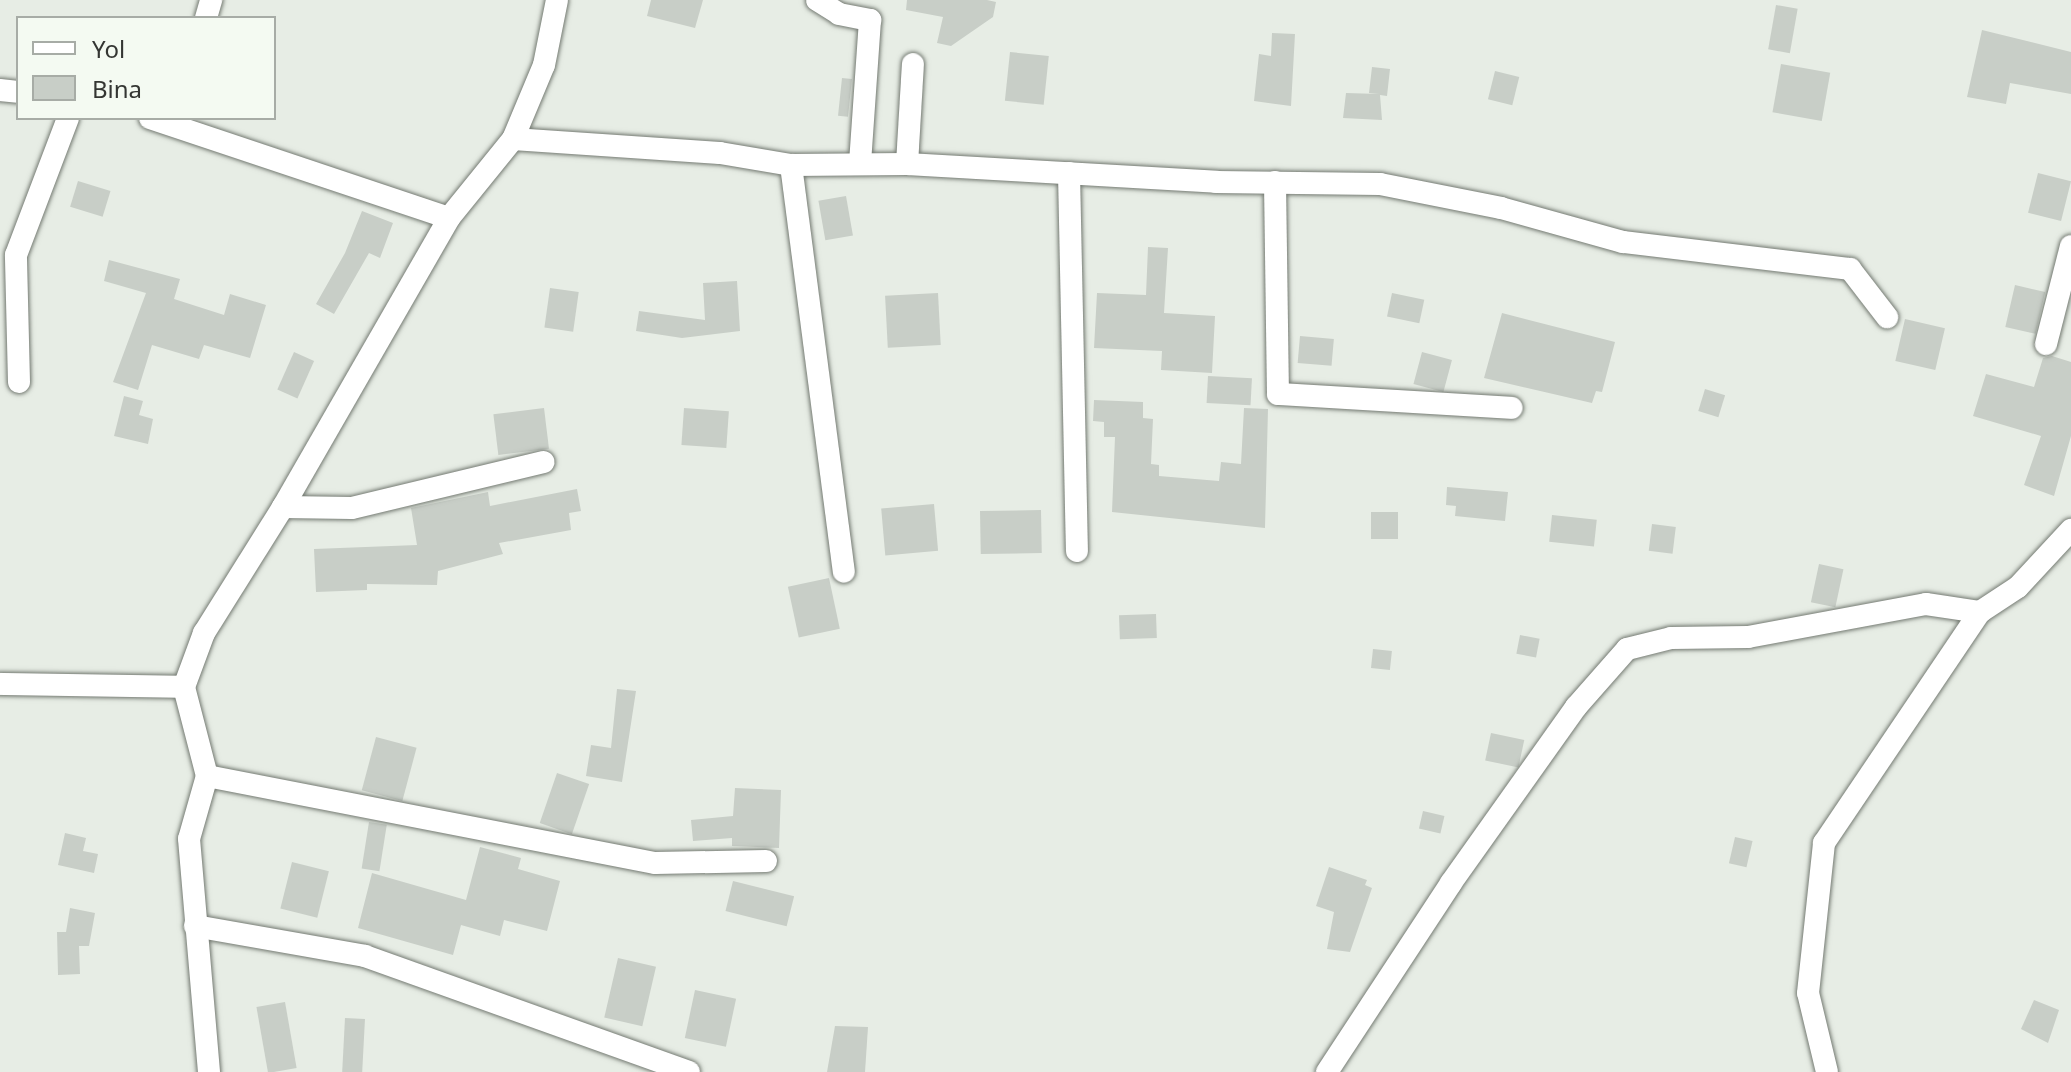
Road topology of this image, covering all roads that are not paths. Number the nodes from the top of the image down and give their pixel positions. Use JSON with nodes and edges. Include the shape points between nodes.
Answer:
{"nodes":[{"id":1,"x":557,"y":0,"type":"edge"},
{"id":2,"x":817,"y":0,"type":"edge"},
{"id":3,"x":913,"y":64,"type":"dead end"},
{"id":4,"x":67,"y":120,"type":"edge"},
{"id":5,"x":178,"y":122,"type":"edge"},
{"id":6,"x":513,"y":139,"type":"junction"},
{"id":7,"x":860,"y":164,"type":"junction"},
{"id":8,"x":907,"y":164,"type":"junction"},
{"id":9,"x":791,"y":165,"type":"junction"},
{"id":10,"x":1069,"y":173,"type":"junction"},
{"id":11,"x":1275,"y":182,"type":"junction"},
{"id":12,"x":449,"y":218,"type":"junction"},
{"id":13,"x":2071,"y":246,"type":"edge"},
{"id":14,"x":1887,"y":317,"type":"dead end"},
{"id":15,"x":2046,"y":344,"type":"dead end"},
{"id":16,"x":19,"y":382,"type":"dead end"},
{"id":17,"x":1512,"y":408,"type":"dead end"},
{"id":18,"x":544,"y":462,"type":"dead end"},
{"id":19,"x":283,"y":507,"type":"junction"},
{"id":20,"x":2071,"y":530,"type":"edge"},
{"id":21,"x":1077,"y":551,"type":"dead end"},
{"id":22,"x":844,"y":572,"type":"dead end"},
{"id":23,"x":1980,"y":612,"type":"junction"},
{"id":24,"x":0,"y":684,"type":"edge"},
{"id":25,"x":184,"y":687,"type":"junction"},
{"id":26,"x":207,"y":776,"type":"junction"},
{"id":27,"x":766,"y":861,"type":"dead end"},
{"id":28,"x":195,"y":926,"type":"junction"},
{"id":29,"x":209,"y":1072,"type":"edge"},
{"id":30,"x":689,"y":1072,"type":"edge"},
{"id":31,"x":1327,"y":1072,"type":"edge"},
{"id":32,"x":1827,"y":1072,"type":"edge"}],
"edges":[{"from":1,"to":6,"type":"street","via":[[544,65]]},
{"from":2,"to":7,"type":"street","via":[[839,14],[870,20]]},
{"from":3,"to":8,"type":"street"},
{"from":4,"to":16,"type":"street","via":[[16,255]]},
{"from":5,"to":12,"type":"street"},
{"from":6,"to":9,"type":"street","via":[[720,153]]},
{"from":6,"to":12,"type":"street"},
{"from":7,"to":8,"type":"street"},
{"from":7,"to":9,"type":"street"},
{"from":8,"to":10,"type":"street"},
{"from":9,"to":22,"type":"street"},
{"from":10,"to":11,"type":"street"},
{"from":10,"to":21,"type":"street"},
{"from":11,"to":14,"type":"street","via":[[1380,184],[1501,208],[1623,242],[1850,269]]},
{"from":11,"to":17,"type":"street","via":[[1278,394]]},
{"from":12,"to":19,"type":"street"},
{"from":13,"to":15,"type":"street"},
{"from":18,"to":19,"type":"street","via":[[352,508]]},
{"from":19,"to":25,"type":"street","via":[[204,633]]},
{"from":20,"to":23,"type":"street","via":[[2018,587]]},
{"from":23,"to":31,"type":"street","via":[[1926,604],[1748,637],[1671,638],[1627,649],[1576,707],[1451,883]]},
{"from":23,"to":32,"type":"street","via":[[1824,843],[1808,993]]},
{"from":24,"to":25,"type":"street"},
{"from":25,"to":26,"type":"street"},
{"from":26,"to":27,"type":"street","via":[[655,863]]},
{"from":26,"to":28,"type":"street","via":[[189,839]]},
{"from":28,"to":29,"type":"street"},
{"from":28,"to":30,"type":"street","via":[[365,956]]}]}
